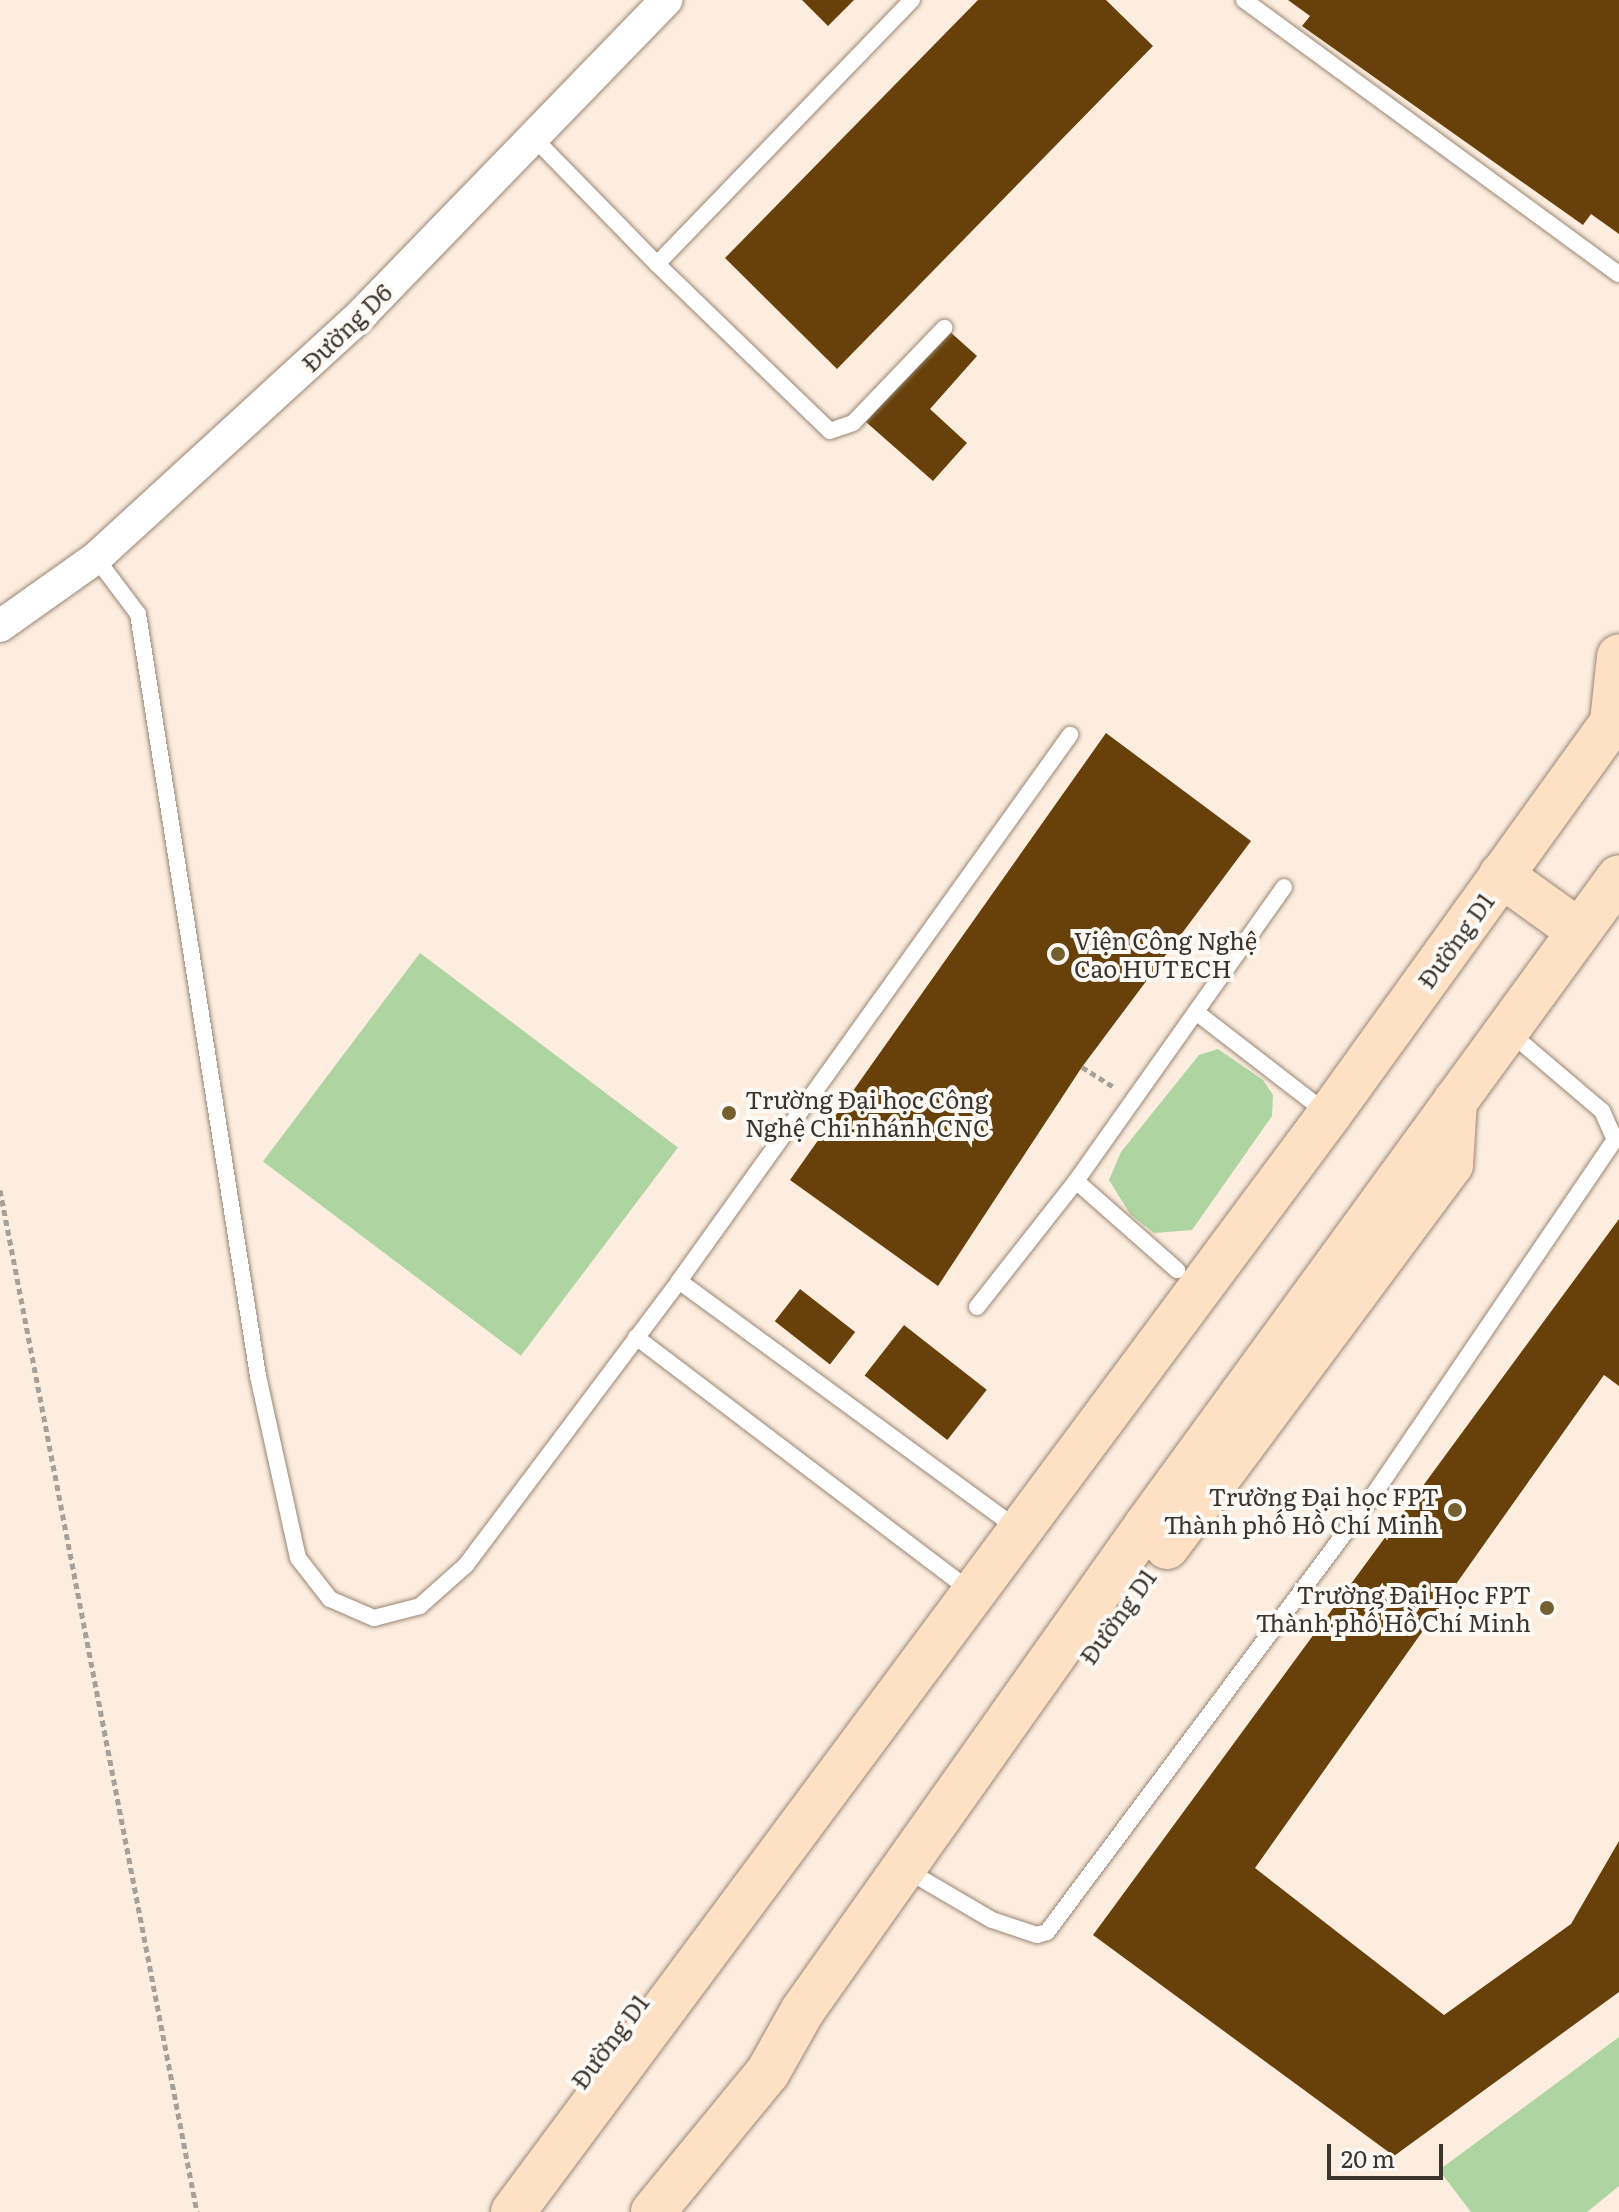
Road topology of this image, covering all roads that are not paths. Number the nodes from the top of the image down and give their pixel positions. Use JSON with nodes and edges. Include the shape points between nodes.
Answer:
{"nodes":[{"id":1,"x":666,"y":0,"type":"edge"},
{"id":2,"x":912,"y":0,"type":"edge"},
{"id":3,"x":1244,"y":0,"type":"edge"},
{"id":4,"x":533,"y":137,"type":"junction"},
{"id":5,"x":657,"y":264,"type":"junction"},
{"id":6,"x":1619,"y":274,"type":"edge"},
{"id":7,"x":944,"y":328,"type":"dead end"},
{"id":8,"x":96,"y":558,"type":"junction"},
{"id":9,"x":0,"y":626,"type":"edge"},
{"id":10,"x":1619,"y":656,"type":"edge"},
{"id":11,"x":1616,"y":718,"type":"edge"},
{"id":12,"x":1070,"y":735,"type":"dead end"},
{"id":13,"x":1501,"y":875,"type":"junction"},
{"id":14,"x":1619,"y":877,"type":"edge"},
{"id":15,"x":1284,"y":887,"type":"dead end"},
{"id":16,"x":1579,"y":931,"type":"junction"},
{"id":17,"x":1196,"y":1012,"type":"junction"},
{"id":18,"x":1507,"y":1030,"type":"junction"},
{"id":19,"x":1455,"y":1101,"type":"junction"},
{"id":20,"x":1329,"y":1115,"type":"junction"},
{"id":21,"x":1296,"y":1155,"type":"junction"},
{"id":22,"x":1076,"y":1181,"type":"junction"},
{"id":23,"x":1177,"y":1270,"type":"junction"},
{"id":24,"x":679,"y":1281,"type":"junction"},
{"id":25,"x":977,"y":1307,"type":"dead end"},
{"id":26,"x":636,"y":1337,"type":"junction"},
{"id":27,"x":1048,"y":1486,"type":"junction"},
{"id":28,"x":1017,"y":1528,"type":"junction"},
{"id":29,"x":971,"y":1591,"type":"junction"},
{"id":30,"x":783,"y":1854,"type":"junction"},
{"id":31,"x":922,"y":1879,"type":"junction"},
{"id":32,"x":768,"y":2072,"type":"junction"},
{"id":33,"x":483,"y":2212,"type":"edge"},
{"id":34,"x":513,"y":2212,"type":"edge"},
{"id":35,"x":653,"y":2212,"type":"edge"}],
"edges":[{"from":1,"to":4,"type":"street","name":"Đường D6"},
{"from":2,"to":5,"type":"lane"},
{"from":3,"to":6,"type":"lane"},
{"from":4,"to":5,"type":"lane"},
{"from":4,"to":8,"type":"street","name":"Đường D6","via":[[363,313]]},
{"from":5,"to":7,"type":"lane","via":[[830,431],[853,423]]},
{"from":8,"to":9,"type":"street","name":"Đường D6"},
{"from":8,"to":26,"type":"lane","via":[[138,614],[258,1376],[298,1558],[311,1580],[330,1599],[374,1618],[399,1615],[444,1591]]},
{"from":10,"to":11,"type":"main road","name":"Đường D1"},
{"from":11,"to":13,"type":"main road","name":"Đường D1"},
{"from":12,"to":24,"type":"lane"},
{"from":13,"to":16,"type":"main road"},
{"from":13,"to":20,"type":"main road","name":"Đường D1"},
{"from":14,"to":16,"type":"main road","name":"Đường D1"},
{"from":15,"to":17,"type":"lane"},
{"from":16,"to":18,"type":"main road","name":"Đường D1"},
{"from":17,"to":20,"type":"lane"},
{"from":17,"to":22,"type":"lane"},
{"from":18,"to":19,"type":"main road","name":"Đường D1"},
{"from":18,"to":31,"type":"lane","via":[[1602,1111],[1615,1140],[1374,1494],[1064,1918],[1047,1932],[1018,1931]]},
{"from":19,"to":31,"type":"main road","name":"Đường D1","via":[[1451,1165]]},
{"from":19,"to":32,"type":"main road","name":"Đường D1","via":[[938,1819],[803,2010]]},
{"from":20,"to":21,"type":"main road","name":"Đường D1"},
{"from":21,"to":23,"type":"main road","name":"Đường D1","via":[[1256,1164]]},
{"from":21,"to":27,"type":"main road","name":"Đường D1"},
{"from":22,"to":23,"type":"lane"},
{"from":22,"to":25,"type":"lane"},
{"from":23,"to":27,"type":"main road","name":"Đường D1","via":[[1057,1433]]},
{"from":24,"to":26,"type":"lane"},
{"from":24,"to":28,"type":"lane"},
{"from":26,"to":29,"type":"lane"},
{"from":27,"to":28,"type":"main road","name":"Đường D1"},
{"from":28,"to":29,"type":"main road","name":"Đường D1"},
{"from":29,"to":30,"type":"main road","name":"Đường D1"},
{"from":30,"to":33,"type":"main road","name":"Đường D1","via":[[728,1881]]},
{"from":30,"to":34,"type":"main road","name":"Đường D1"},
{"from":31,"to":32,"type":"main road","name":"Đường D1","via":[[815,2037]]},
{"from":32,"to":35,"type":"main road","name":"Đường D1"}]}
